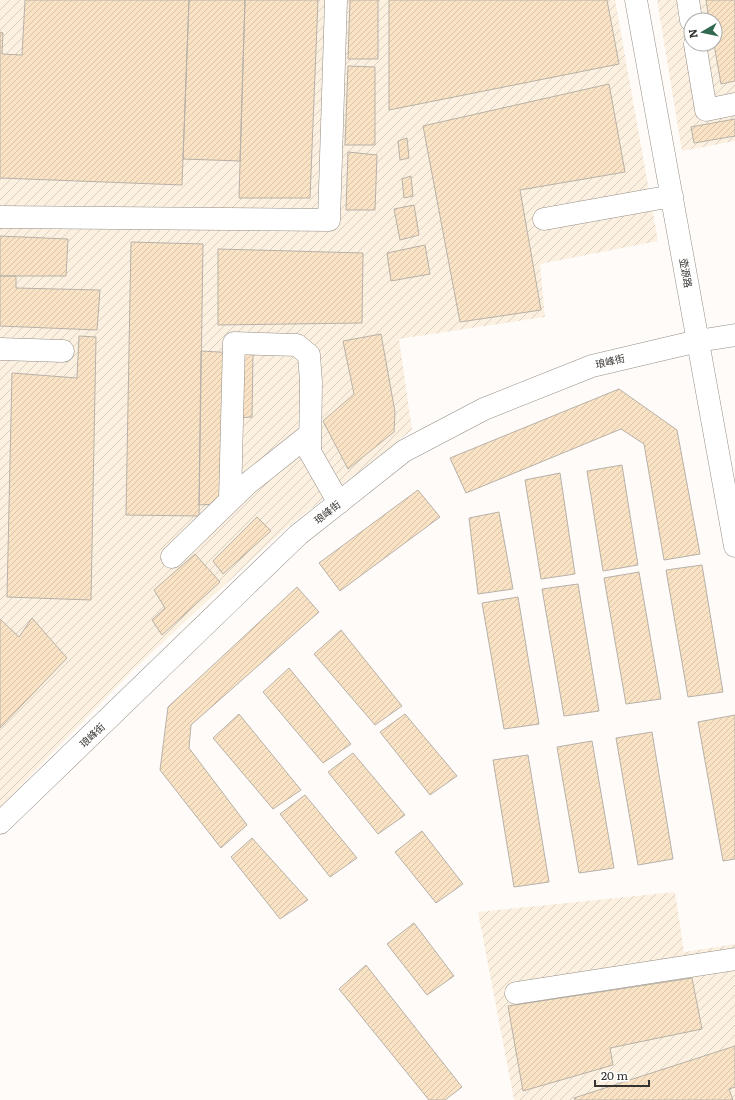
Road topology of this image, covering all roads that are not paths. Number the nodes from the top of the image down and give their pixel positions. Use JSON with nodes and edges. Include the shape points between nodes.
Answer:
{"nodes":[{"id":1,"x":336,"y":0,"type":"edge"},
{"id":2,"x":636,"y":0,"type":"edge"},
{"id":3,"x":688,"y":0,"type":"edge"},
{"id":4,"x":690,"y":12,"type":"edge"},
{"id":5,"x":696,"y":52,"type":"edge"},
{"id":6,"x":735,"y":104,"type":"edge"},
{"id":7,"x":672,"y":196,"type":"junction"},
{"id":8,"x":0,"y":216,"type":"edge"},
{"id":9,"x":544,"y":219,"type":"dead end"},
{"id":10,"x":735,"y":335,"type":"edge"},
{"id":11,"x":698,"y":341,"type":"junction"},
{"id":12,"x":0,"y":349,"type":"edge"},
{"id":13,"x":63,"y":351,"type":"dead end"},
{"id":14,"x":310,"y":434,"type":"junction"},
{"id":15,"x":230,"y":500,"type":"junction"},
{"id":16,"x":339,"y":503,"type":"junction"},
{"id":17,"x":735,"y":546,"type":"edge"},
{"id":18,"x":172,"y":557,"type":"dead end"},
{"id":19,"x":0,"y":823,"type":"edge"},
{"id":20,"x":735,"y":960,"type":"edge"},
{"id":21,"x":516,"y":993,"type":"dead end"}],
"edges":[{"from":1,"to":8,"type":"street","via":[[330,220]]},
{"from":2,"to":7,"type":"street","name":"壶源路"},
{"from":3,"to":4,"type":"street"},
{"from":5,"to":6,"type":"street","via":[[706,110]]},
{"from":7,"to":9,"type":"street"},
{"from":7,"to":11,"type":"street","name":"壶源路"},
{"from":10,"to":11,"type":"street","name":"琅峰街"},
{"from":11,"to":16,"type":"street","name":"琅峰街","via":[[592,366],[484,409],[404,451]]},
{"from":11,"to":17,"type":"street","name":"壶源路"},
{"from":12,"to":13,"type":"street"},
{"from":14,"to":15,"type":"street"},
{"from":14,"to":15,"type":"street","via":[[309,355],[297,345],[234,343]]},
{"from":14,"to":16,"type":"street","via":[[310,452]]},
{"from":15,"to":18,"type":"street"},
{"from":16,"to":19,"type":"street","name":"琅峰街","via":[[298,535]]},
{"from":20,"to":21,"type":"street"}]}
